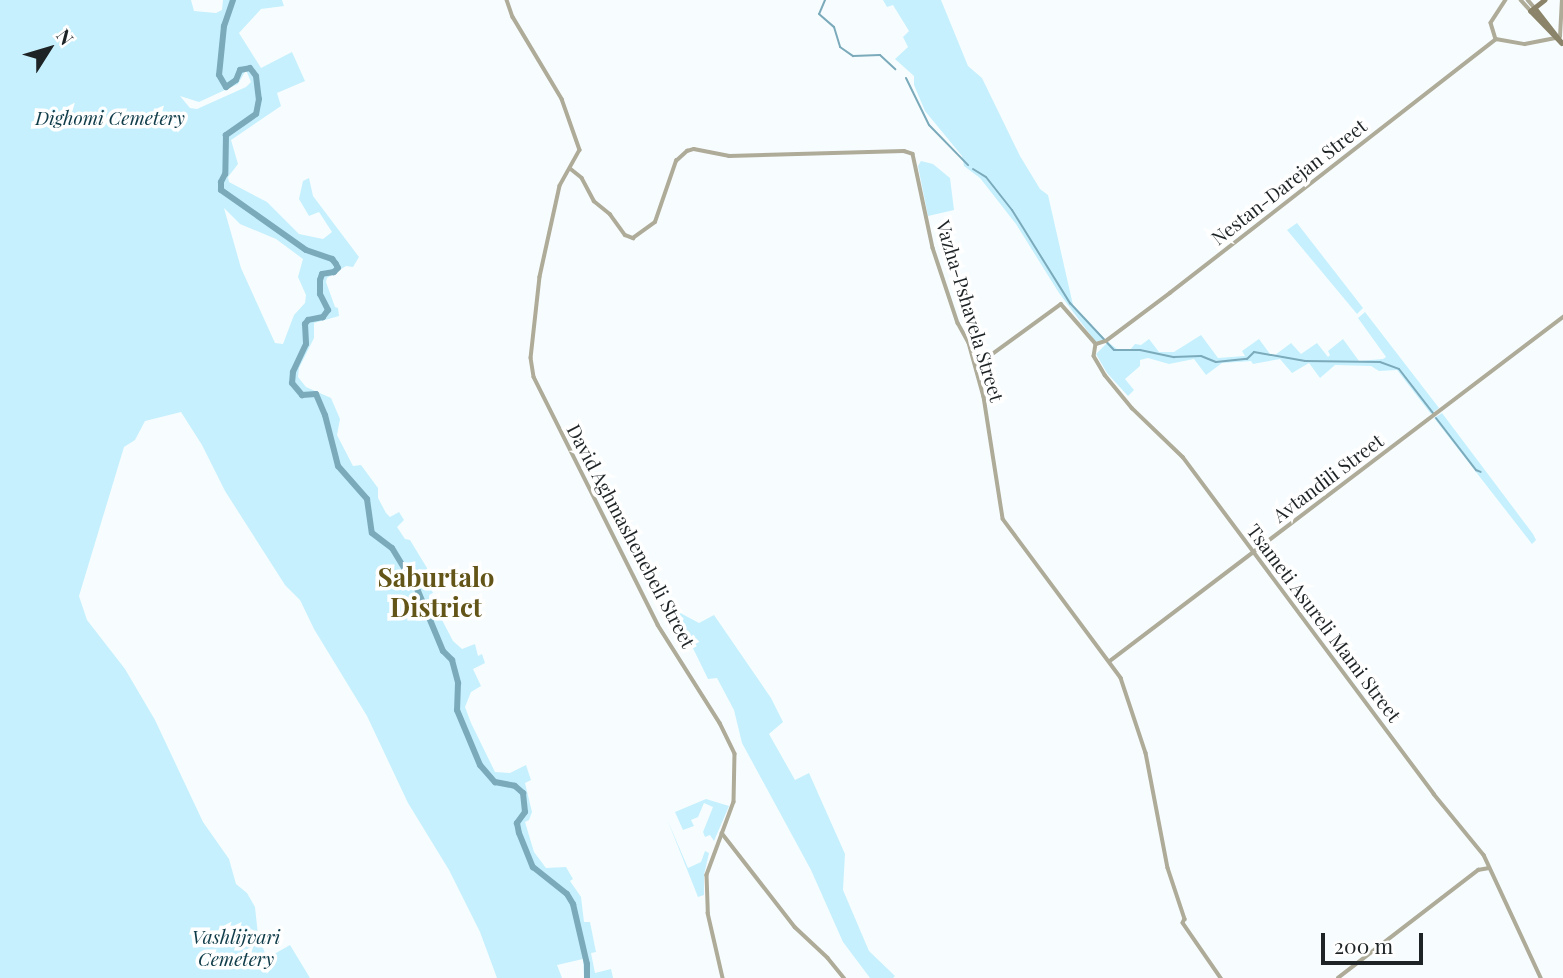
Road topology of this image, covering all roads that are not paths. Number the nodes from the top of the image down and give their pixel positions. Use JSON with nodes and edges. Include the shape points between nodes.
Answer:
{"nodes":[{"id":1,"x":508,"y":0,"type":"edge"},
{"id":2,"x":1506,"y":0,"type":"edge"},
{"id":3,"x":1521,"y":0,"type":"edge"},
{"id":4,"x":1528,"y":0,"type":"edge"},
{"id":5,"x":1545,"y":0,"type":"edge"},
{"id":6,"x":1562,"y":0,"type":"edge"},
{"id":7,"x":1533,"y":9,"type":"junction"},
{"id":8,"x":1496,"y":39,"type":"junction"},
{"id":9,"x":1560,"y":40,"type":"edge"},
{"id":10,"x":571,"y":169,"type":"junction"},
{"id":11,"x":1563,"y":317,"type":"edge"},
{"id":12,"x":1096,"y":344,"type":"junction"},
{"id":13,"x":975,"y":366,"type":"junction"},
{"id":14,"x":1252,"y":552,"type":"junction"},
{"id":15,"x":1110,"y":661,"type":"junction"},
{"id":16,"x":722,"y":833,"type":"junction"},
{"id":17,"x":1489,"y":867,"type":"junction"},
{"id":18,"x":723,"y":978,"type":"edge"},
{"id":19,"x":844,"y":978,"type":"edge"},
{"id":20,"x":1220,"y":978,"type":"edge"},
{"id":21,"x":1338,"y":978,"type":"edge"},
{"id":22,"x":1541,"y":978,"type":"edge"}],
"edges":[{"from":1,"to":10,"type":"street","via":[[513,17],[562,99],[580,150]]},
{"from":2,"to":8,"type":"street","via":[[1491,23]]},
{"from":3,"to":7,"type":"street"},
{"from":4,"to":7,"type":"street"},
{"from":5,"to":7,"type":"main road"},
{"from":6,"to":9,"type":"street"},
{"from":7,"to":9,"type":"main road"},
{"from":8,"to":9,"type":"street","via":[[1525,44]]},
{"from":8,"to":12,"type":"street","name":"Nestan-Darejan Street"},
{"from":10,"to":13,"type":"street","name":"Vazha-Pshavela Street","via":[[582,178],[594,201],[632,238],[655,222],[676,161],[694,149],[729,156],[913,154],[933,248]]},
{"from":10,"to":16,"type":"street","name":"David Aghmashenebeli Street","via":[[563,179],[538,290],[531,358],[534,377],[658,625],[730,740],[736,782]]},
{"from":11,"to":14,"type":"street","name":"Avtandili Street"},
{"from":12,"to":13,"type":"street","name":"Tsameti Asureli Mami Street","via":[[1063,304]]},
{"from":12,"to":14,"type":"street","name":"Tsameti Asureli Mami Street","via":[[1094,356],[1105,375],[1183,457]]},
{"from":13,"to":15,"type":"street","name":"Vazha-Pshavela Street","via":[[1003,519]]},
{"from":14,"to":15,"type":"street","name":"Avtandili Street"},
{"from":14,"to":17,"type":"street","name":"Tsameti Asureli Mami Street"},
{"from":15,"to":20,"type":"street","via":[[1121,678],[1143,742],[1183,923]]},
{"from":16,"to":18,"type":"street","name":"David Aghmashenebeli Street","via":[[707,875],[707,889]]},
{"from":16,"to":19,"type":"street","via":[[795,927]]},
{"from":17,"to":21,"type":"street","via":[[1478,870]]},
{"from":17,"to":22,"type":"street","name":"Tsameti Asureli Mami Street"}]}
